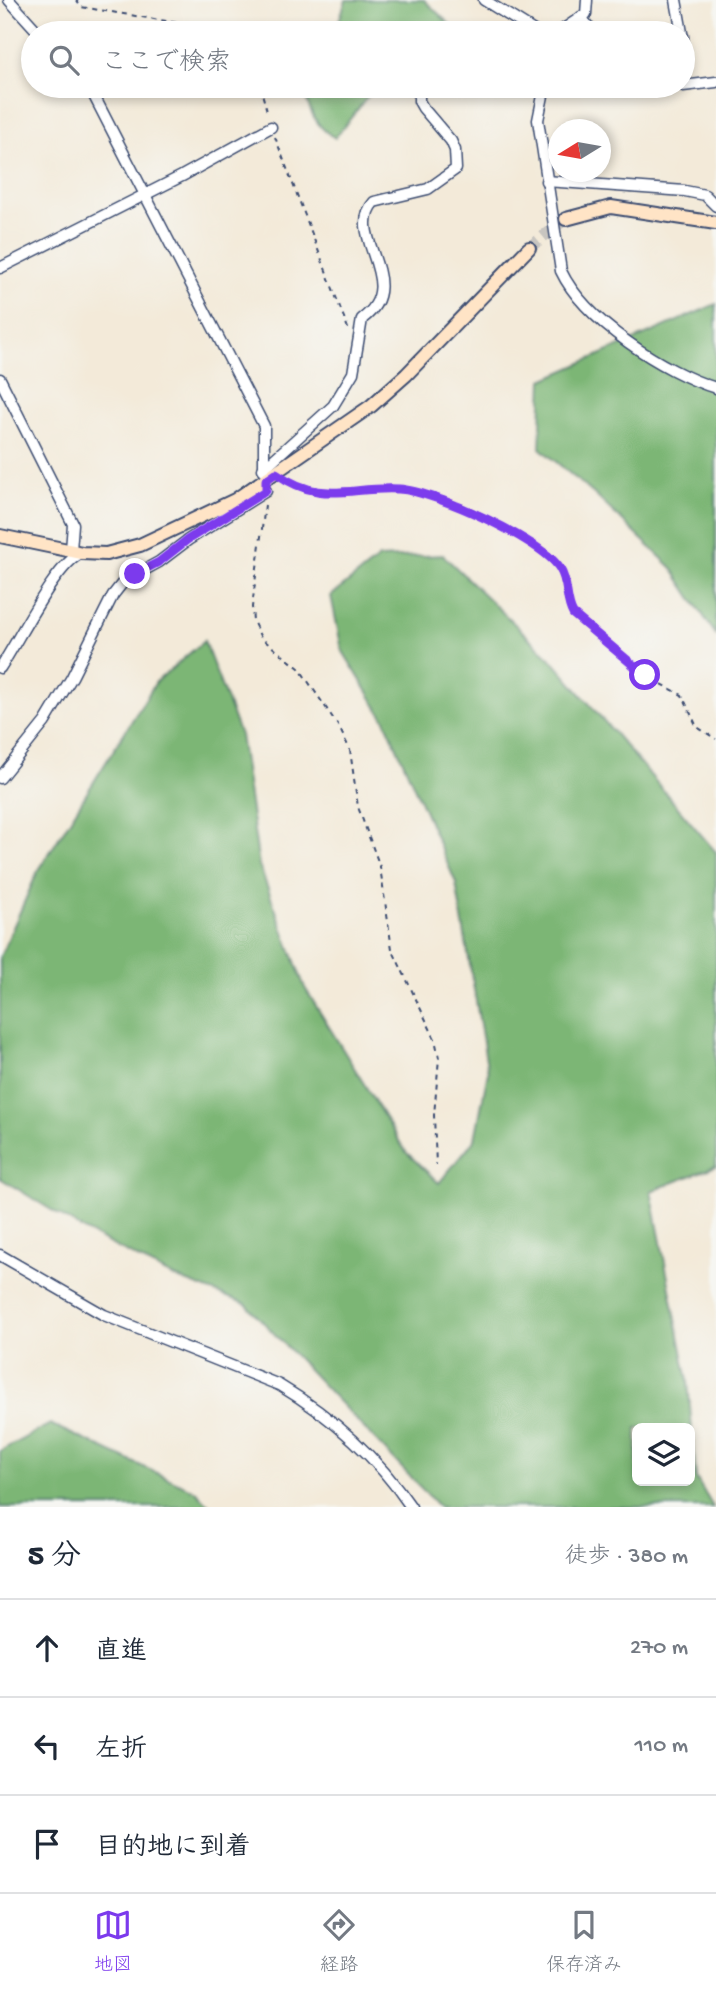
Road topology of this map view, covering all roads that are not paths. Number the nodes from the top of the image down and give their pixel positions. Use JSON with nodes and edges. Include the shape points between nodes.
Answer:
{"nodes":[{"id":1,"x":9,"y":0,"type":"edge"},
{"id":2,"x":484,"y":0,"type":"edge"},
{"id":3,"x":587,"y":0,"type":"edge"},
{"id":4,"x":676,"y":0,"type":"edge"},
{"id":5,"x":581,"y":17,"type":"junction"},
{"id":6,"x":27,"y":21,"type":"edge"},
{"id":7,"x":518,"y":21,"type":"edge"},
{"id":8,"x":575,"y":21,"type":"edge"},
{"id":9,"x":584,"y":21,"type":"edge"},
{"id":10,"x":680,"y":21,"type":"edge"},
{"id":11,"x":716,"y":82,"type":"edge"},
{"id":12,"x":695,"y":85,"type":"edge"},
{"id":13,"x":95,"y":98,"type":"edge"},
{"id":14,"x":419,"y":98,"type":"edge"},
{"id":15,"x":543,"y":98,"type":"edge"},
{"id":16,"x":271,"y":127,"type":"road end"},
{"id":17,"x":546,"y":181,"type":"junction"},
{"id":18,"x":146,"y":194,"type":"junction"},
{"id":19,"x":716,"y":206,"type":"edge"},
{"id":20,"x":566,"y":219,"type":"tunnel mouth"},
{"id":21,"x":716,"y":223,"type":"edge"},
{"id":22,"x":529,"y":248,"type":"tunnel mouth"},
{"id":23,"x":0,"y":268,"type":"edge"},
{"id":24,"x":0,"y":379,"type":"edge"},
{"id":25,"x":716,"y":388,"type":"edge"},
{"id":26,"x":268,"y":478,"type":"junction"},
{"id":27,"x":0,"y":536,"type":"edge"},
{"id":28,"x":76,"y":552,"type":"junction"},
{"id":29,"x":0,"y":668,"type":"edge"},
{"id":30,"x":0,"y":778,"type":"edge"},
{"id":31,"x":0,"y":1255,"type":"edge"},
{"id":32,"x":411,"y":1507,"type":"edge"}],
"edges":[{"from":1,"to":6,"type":"street"},
{"from":2,"to":7,"type":"street"},
{"from":3,"to":5,"type":"street","via":[[586,14]]},
{"from":4,"to":10,"type":"street"},
{"from":5,"to":8,"type":"street"},
{"from":5,"to":9,"type":"street"},
{"from":11,"to":12,"type":"street"},
{"from":13,"to":18,"type":"street"},
{"from":14,"to":26,"type":"street","via":[[456,149],[456,169],[428,189],[374,202],[368,209],[365,222],[380,276],[381,298],[362,319],[353,373],[333,406]]},
{"from":15,"to":17,"type":"street","via":[[538,120]]},
{"from":16,"to":18,"type":"street"},
{"from":17,"to":19,"type":"street","via":[[685,191],[705,195]]},
{"from":17,"to":25,"type":"street","via":[[561,271],[570,290],[618,335],[691,380]]},
{"from":18,"to":23,"type":"street"},
{"from":18,"to":26,"type":"street","via":[[264,426]]},
{"from":20,"to":21,"type":"street","via":[[611,207]]},
{"from":22,"to":26,"type":"street","via":[[398,383],[341,429]]},
{"from":24,"to":28,"type":"street","via":[[74,524]]},
{"from":26,"to":28,"type":"street","via":[[235,500],[140,545],[106,554]]},
{"from":26,"to":30,"type":"street","via":[[159,562],[124,581],[45,722]]},
{"from":27,"to":28,"type":"street"},
{"from":28,"to":29,"type":"street","via":[[58,573]]},
{"from":31,"to":32,"type":"street","via":[[104,1315],[301,1398],[363,1448]]}]}
